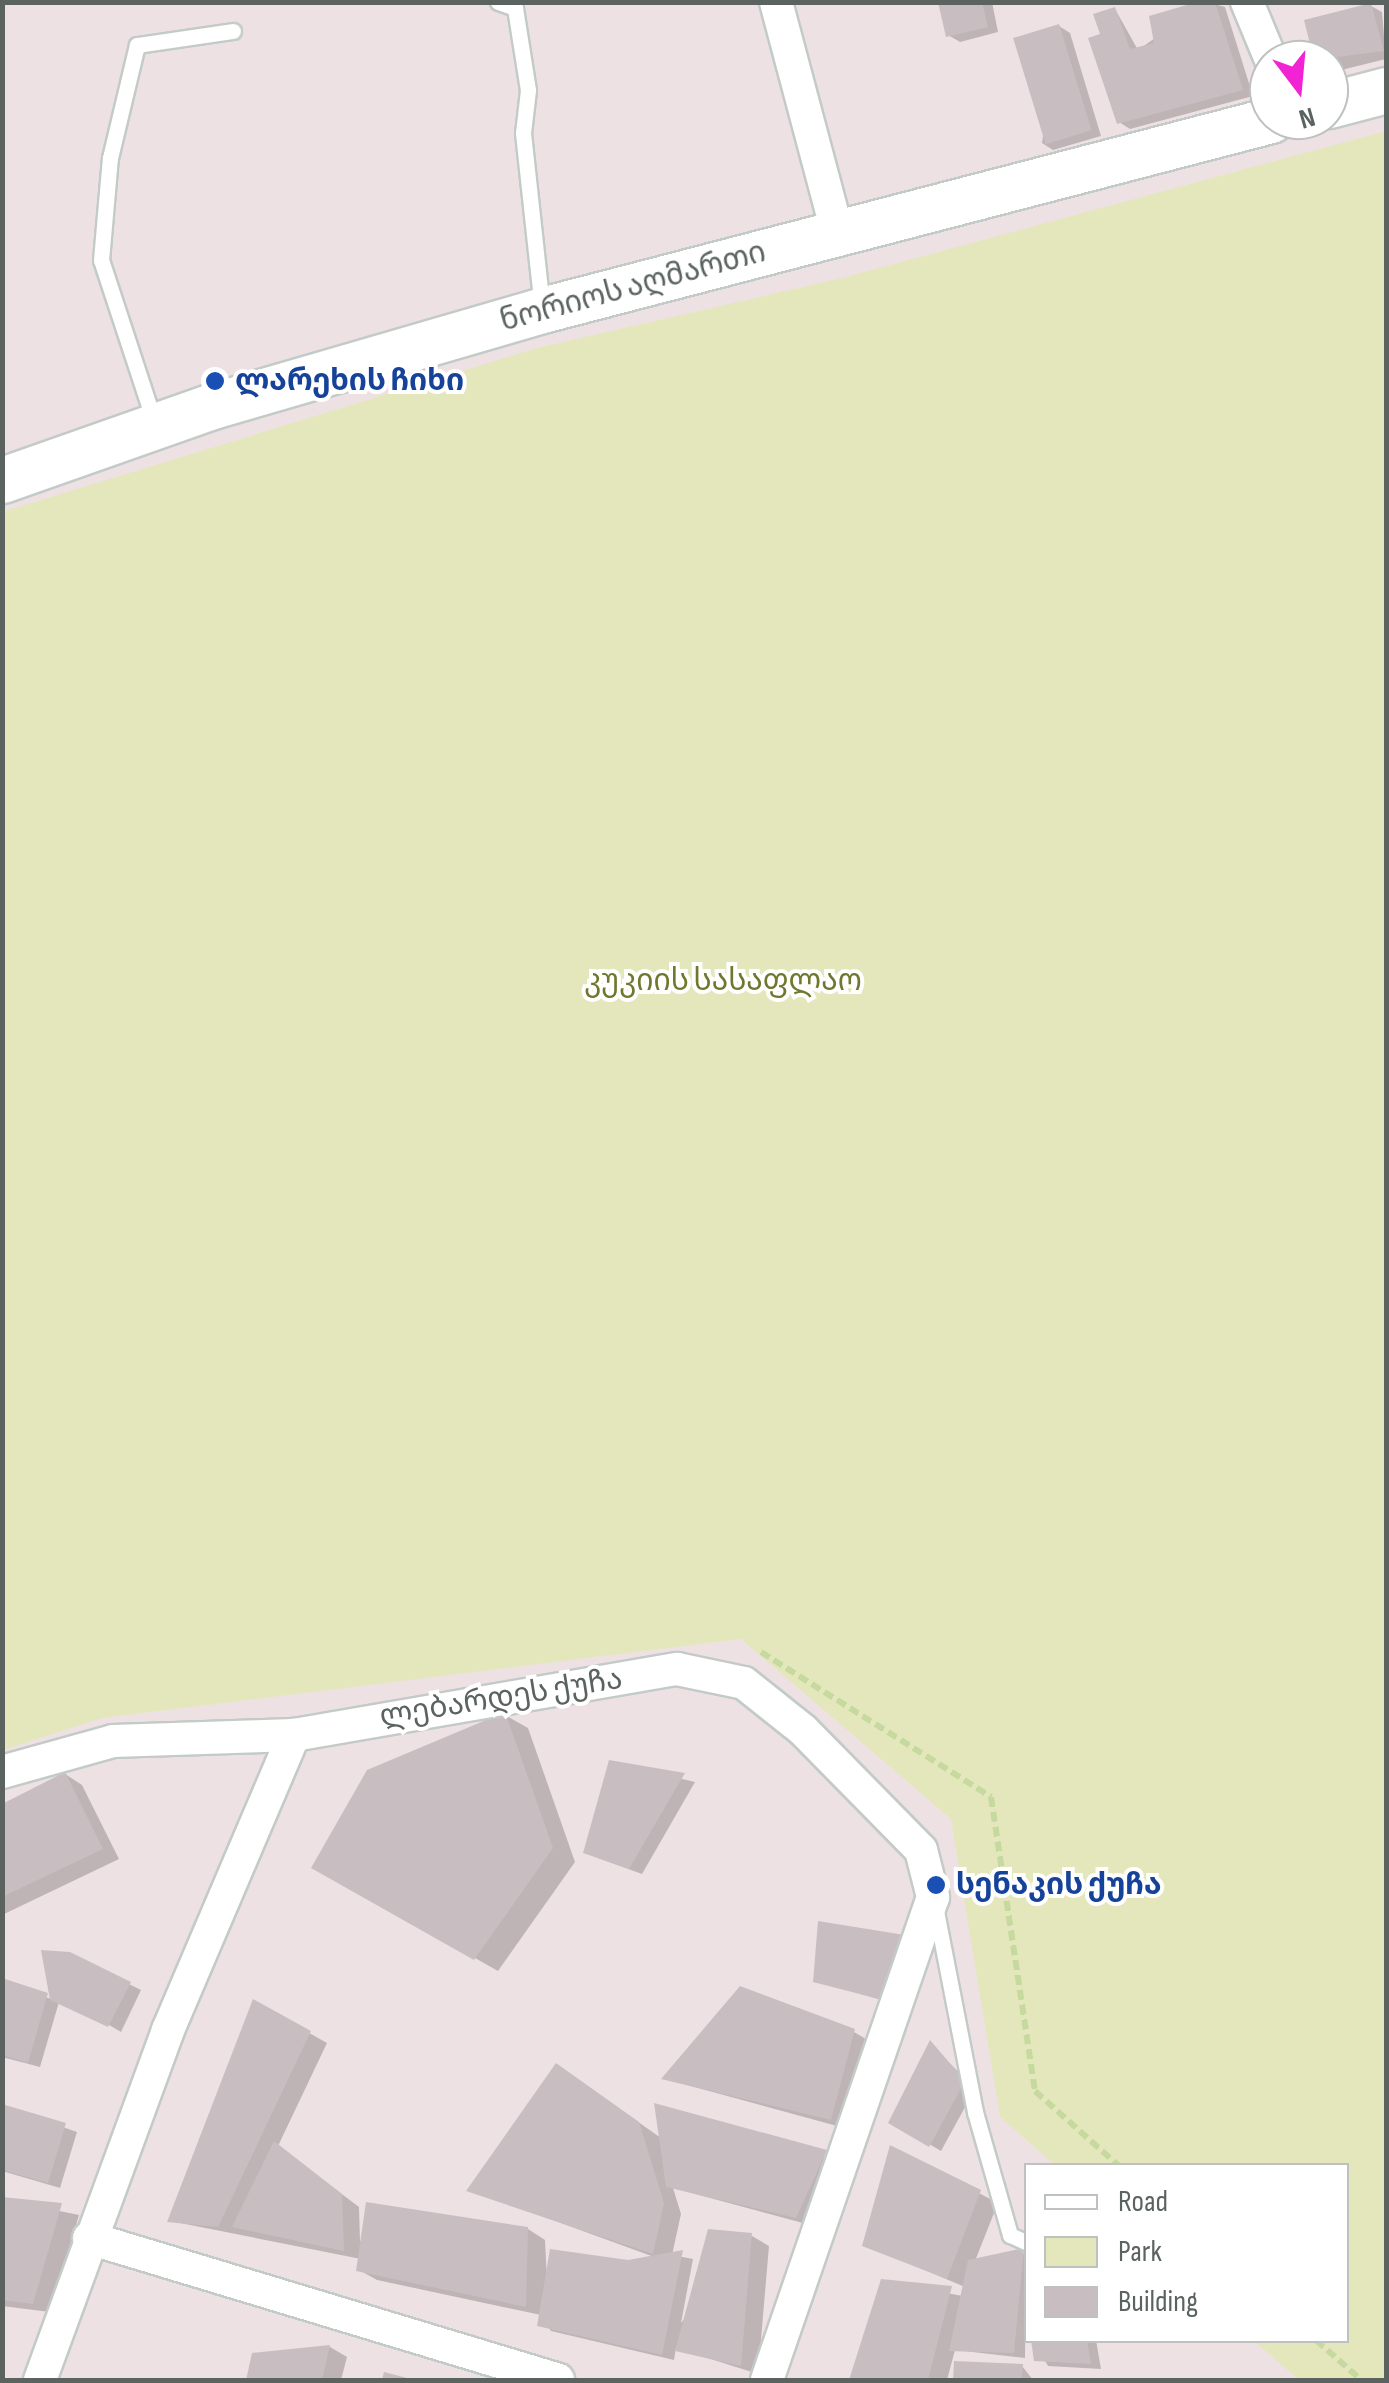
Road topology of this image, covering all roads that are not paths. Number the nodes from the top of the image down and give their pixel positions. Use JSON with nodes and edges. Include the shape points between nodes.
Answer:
{"nodes":[{"id":1,"x":498,"y":2,"type":"edge"},
{"id":2,"x":776,"y":2,"type":"edge"},
{"id":3,"x":1247,"y":2,"type":"edge"},
{"id":4,"x":233,"y":31,"type":"dead end"},
{"id":5,"x":1263,"y":40,"type":"edge"},
{"id":6,"x":1386,"y":90,"type":"edge"},
{"id":7,"x":1349,"y":100,"type":"edge"},
{"id":8,"x":1249,"y":126,"type":"edge"},
{"id":9,"x":838,"y":232,"type":"junction"},
{"id":10,"x":542,"y":310,"type":"junction"},
{"id":11,"x":156,"y":426,"type":"junction"},
{"id":12,"x":2,"y":480,"type":"edge"},
{"id":13,"x":294,"y":1736,"type":"junction"},
{"id":14,"x":2,"y":1772,"type":"edge"},
{"id":15,"x":933,"y":1897,"type":"junction"},
{"id":16,"x":89,"y":2238,"type":"junction"},
{"id":17,"x":1024,"y":2241,"type":"edge"},
{"id":18,"x":40,"y":2380,"type":"edge"},
{"id":19,"x":558,"y":2380,"type":"edge"},
{"id":20,"x":768,"y":2380,"type":"edge"}],
"edges":[{"from":1,"to":10,"type":"lane","via":[[515,8],[528,90],[523,133]]},
{"from":2,"to":9,"type":"street"},
{"from":3,"to":5,"type":"street"},
{"from":4,"to":11,"type":"lane","via":[[137,45],[110,158],[101,260]]},
{"from":6,"to":7,"type":"street"},
{"from":8,"to":9,"type":"street","name":"ნორიოს აღმართი"},
{"from":9,"to":10,"type":"street","name":"ნორიოს აღმართი"},
{"from":10,"to":11,"type":"street","name":"ნორიოს აღმართი"},
{"from":11,"to":12,"type":"street","name":"ნორიოს აღმართი"},
{"from":13,"to":14,"type":"street","name":"ლებარდეს ქუჩა","via":[[113,1741]]},
{"from":13,"to":15,"type":"street","name":"ლებარდეს ქუჩა","via":[[678,1669],[744,1683],[921,1850]]},
{"from":13,"to":16,"type":"street"},
{"from":15,"to":17,"type":"lane","name":"ლებარდეს ქუჩა","via":[[974,2112],[1010,2234]]},
{"from":15,"to":20,"type":"street"},
{"from":16,"to":18,"type":"street"},
{"from":16,"to":19,"type":"street"}]}
